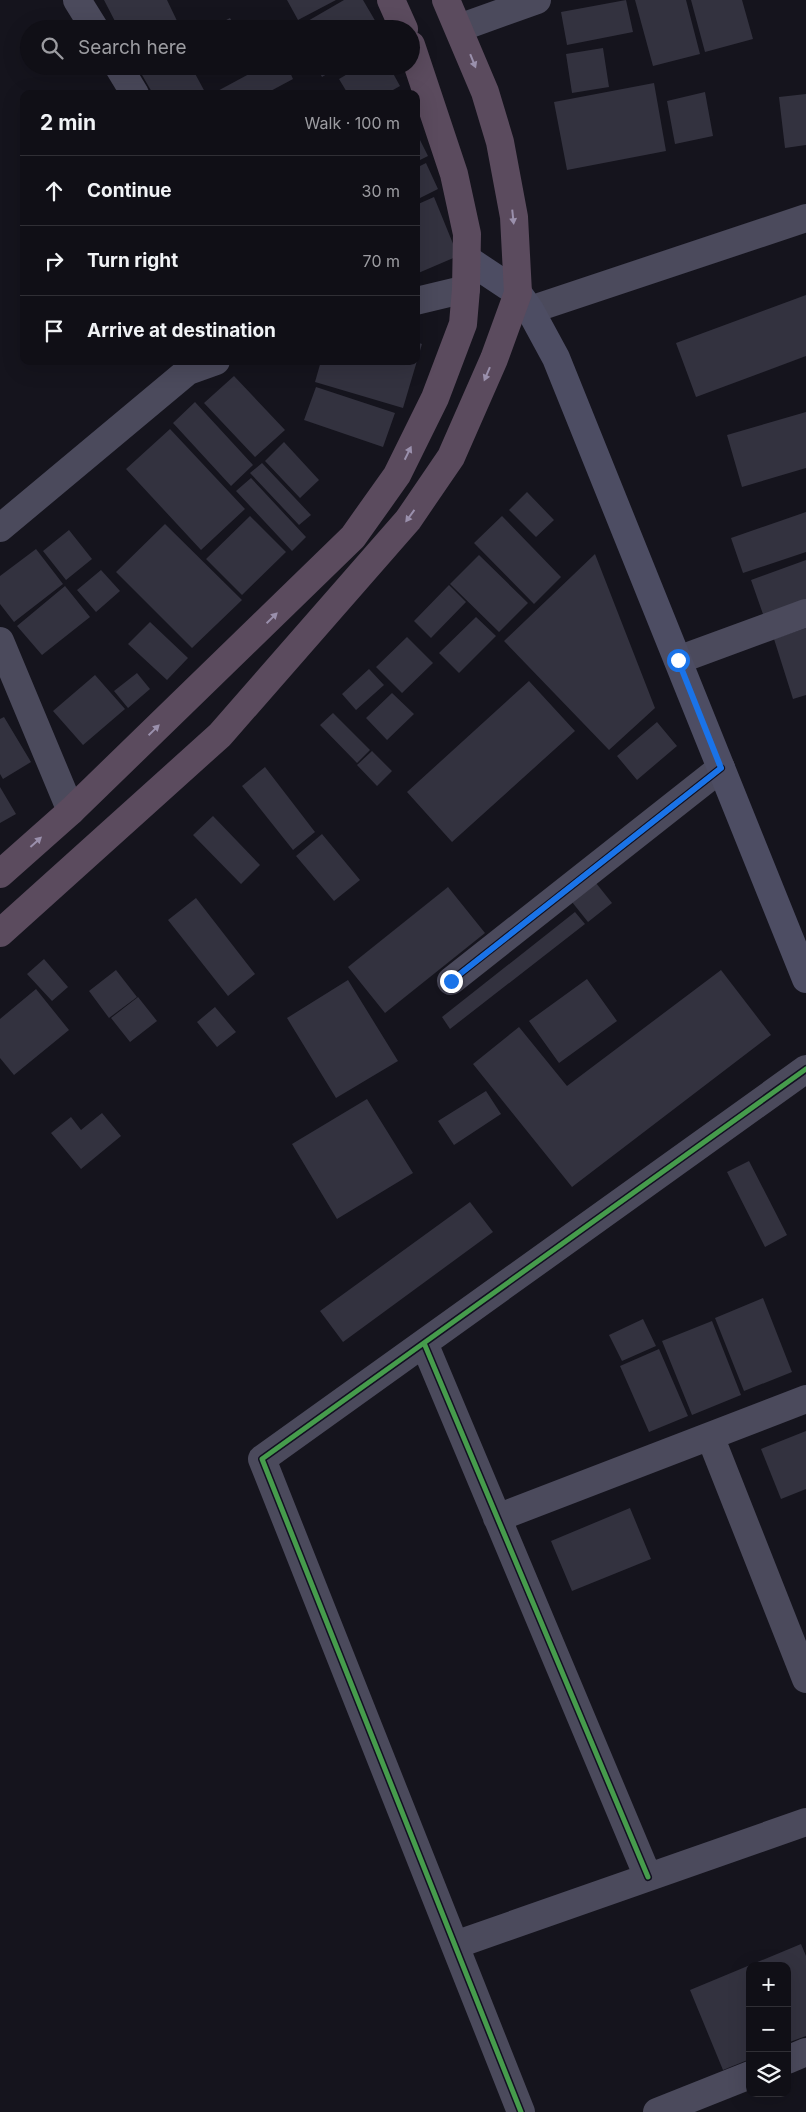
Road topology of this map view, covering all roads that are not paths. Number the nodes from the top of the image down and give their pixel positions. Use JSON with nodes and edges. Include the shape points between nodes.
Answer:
{"nodes":[{"id":1,"x":77,"y":0,"type":"edge"},
{"id":2,"x":391,"y":0,"type":"edge"},
{"id":3,"x":446,"y":0,"type":"edge"},
{"id":4,"x":537,"y":0,"type":"edge"},
{"id":5,"x":89,"y":20,"type":"edge"},
{"id":6,"x":400,"y":20,"type":"edge"},
{"id":7,"x":459,"y":28,"type":"junction"},
{"id":8,"x":420,"y":72,"type":"edge"},
{"id":9,"x":123,"y":75,"type":"edge"},
{"id":10,"x":133,"y":90,"type":"edge"},
{"id":11,"x":806,"y":218,"type":"edge"},
{"id":12,"x":467,"y":259,"type":"junction"},
{"id":13,"x":466,"y":289,"type":"junction"},
{"id":14,"x":420,"y":300,"type":"edge"},
{"id":15,"x":524,"y":302,"type":"junction"},
{"id":16,"x":205,"y":365,"type":"edge"},
{"id":17,"x":0,"y":528,"type":"edge"},
{"id":18,"x":806,"y":613,"type":"edge"},
{"id":19,"x":0,"y":641,"type":"edge"},
{"id":20,"x":678,"y":660,"type":"junction"},
{"id":21,"x":721,"y":768,"type":"junction"},
{"id":22,"x":71,"y":811,"type":"junction"},
{"id":23,"x":0,"y":874,"type":"edge"},
{"id":24,"x":0,"y":933,"type":"edge"},
{"id":25,"x":806,"y":979,"type":"edge"},
{"id":26,"x":451,"y":981,"type":"dead end"},
{"id":27,"x":806,"y":1069,"type":"edge"},
{"id":28,"x":424,"y":1343,"type":"junction"},
{"id":29,"x":806,"y":1399,"type":"edge"},
{"id":30,"x":710,"y":1436,"type":"junction"},
{"id":31,"x":497,"y":1518,"type":"junction"},
{"id":32,"x":806,"y":1679,"type":"edge"},
{"id":33,"x":806,"y":1822,"type":"edge"},
{"id":34,"x":648,"y":1877,"type":"junction"},
{"id":35,"x":454,"y":1945,"type":"junction"},
{"id":36,"x":806,"y":2052,"type":"edge"},
{"id":37,"x":791,"y":2058,"type":"edge"},
{"id":38,"x":746,"y":2077,"type":"edge"},
{"id":39,"x":521,"y":2112,"type":"edge"},
{"id":40,"x":656,"y":2112,"type":"edge"}],
"edges":[{"from":1,"to":5,"type":"street"},
{"from":2,"to":6,"type":"highway"},
{"from":3,"to":7,"type":"highway"},
{"from":4,"to":7,"type":"street"},
{"from":7,"to":15,"type":"highway","one_way":true,"via":[[485,92],[507,171]]},
{"from":8,"to":12,"type":"highway","via":[[454,174],[467,234]]},
{"from":9,"to":10,"type":"street"},
{"from":11,"to":15,"type":"street"},
{"from":12,"to":13,"type":"highway"},
{"from":12,"to":15,"type":"main road"},
{"from":13,"to":14,"type":"street"},
{"from":22,"to":13,"type":"highway","one_way":true,"via":[[353,537],[397,475],[435,398],[463,324]]},
{"from":15,"to":20,"type":"main road","via":[[556,358]]},
{"from":15,"to":24,"type":"highway","one_way":true,"via":[[494,359],[452,457],[408,520],[220,735]]},
{"from":16,"to":17,"type":"street","via":[[188,371]]},
{"from":18,"to":20,"type":"street"},
{"from":19,"to":22,"type":"street"},
{"from":20,"to":21,"type":"main road"},
{"from":21,"to":25,"type":"main road"},
{"from":21,"to":26,"type":"street"},
{"from":23,"to":22,"type":"highway","one_way":true},
{"from":27,"to":28,"type":"street"},
{"from":28,"to":31,"type":"street"},
{"from":28,"to":35,"type":"street","via":[[262,1459]]},
{"from":29,"to":30,"type":"street"},
{"from":30,"to":31,"type":"street"},
{"from":30,"to":32,"type":"street"},
{"from":31,"to":34,"type":"street"},
{"from":33,"to":34,"type":"street"},
{"from":34,"to":35,"type":"street"},
{"from":35,"to":39,"type":"street"},
{"from":36,"to":37,"type":"street"},
{"from":38,"to":40,"type":"street"}]}
